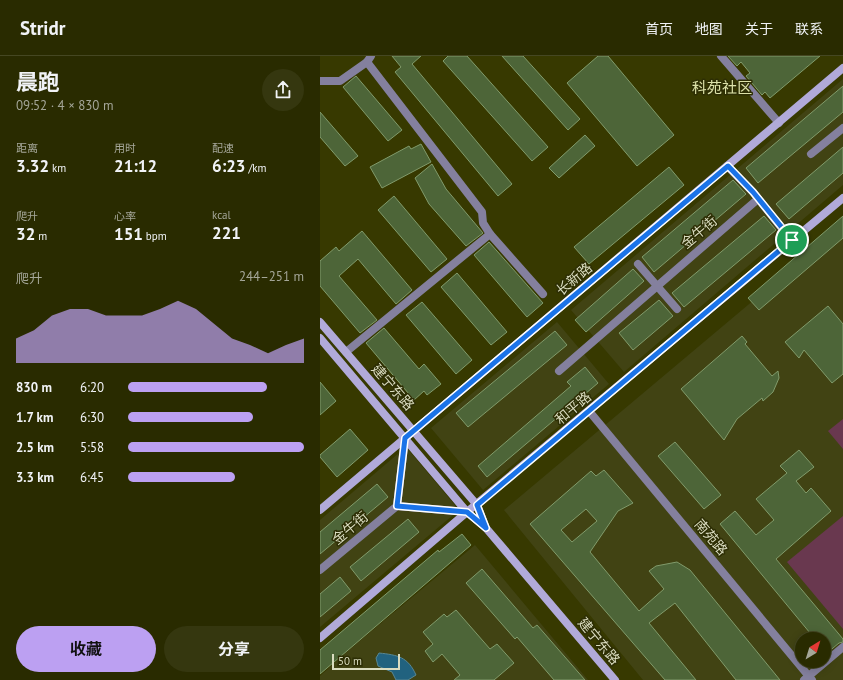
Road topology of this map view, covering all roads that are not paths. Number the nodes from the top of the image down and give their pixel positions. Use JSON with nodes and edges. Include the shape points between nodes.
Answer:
{"nodes":[{"id":1,"x":721,"y":56,"type":"edge"},
{"id":2,"x":369,"y":59,"type":"edge"},
{"id":3,"x":843,"y":68,"type":"edge"},
{"id":4,"x":320,"y":81,"type":"edge"},
{"id":5,"x":779,"y":123,"type":"junction"},
{"id":6,"x":843,"y":128,"type":"edge"},
{"id":7,"x":811,"y":154,"type":"dead end"},
{"id":8,"x":728,"y":166,"type":"junction"},
{"id":9,"x":843,"y":198,"type":"edge"},
{"id":10,"x":758,"y":199,"type":"junction"},
{"id":11,"x":490,"y":234,"type":"junction"},
{"id":12,"x":792,"y":240,"type":"junction"},
{"id":13,"x":638,"y":264,"type":"dead end"},
{"id":14,"x":657,"y":286,"type":"junction"},
{"id":15,"x":543,"y":294,"type":"dead end"},
{"id":16,"x":677,"y":309,"type":"dead end"},
{"id":17,"x":320,"y":322,"type":"edge"},
{"id":18,"x":320,"y":338,"type":"edge"},
{"id":19,"x":346,"y":352,"type":"junction"},
{"id":20,"x":559,"y":371,"type":"dead end"},
{"id":21,"x":589,"y":411,"type":"junction"},
{"id":22,"x":413,"y":431,"type":"junction"},
{"id":23,"x":405,"y":438,"type":"junction"},
{"id":24,"x":477,"y":505,"type":"junction"},
{"id":25,"x":397,"y":506,"type":"junction"},
{"id":26,"x":320,"y":510,"type":"edge"},
{"id":27,"x":467,"y":512,"type":"junction"},
{"id":28,"x":486,"y":528,"type":"junction"},
{"id":29,"x":320,"y":570,"type":"edge"},
{"id":30,"x":320,"y":638,"type":"edge"},
{"id":31,"x":843,"y":647,"type":"edge"},
{"id":32,"x":808,"y":679,"type":"edge"},
{"id":33,"x":615,"y":680,"type":"edge"}],
"edges":[{"from":1,"to":5,"type":"street"},
{"from":2,"to":4,"type":"street","via":[[340,81]]},
{"from":2,"to":11,"type":"street","via":[[482,212],[483,223]]},
{"from":3,"to":5,"type":"street","name":"长新路"},
{"from":5,"to":8,"type":"street","name":"长新路"},
{"from":6,"to":7,"type":"street"},
{"from":8,"to":10,"type":"street"},
{"from":8,"to":22,"type":"street","name":"长新路"},
{"from":9,"to":12,"type":"street","name":"和平路"},
{"from":10,"to":12,"type":"street"},
{"from":10,"to":14,"type":"street","name":"金牛街"},
{"from":11,"to":15,"type":"street"},
{"from":11,"to":19,"type":"street"},
{"from":12,"to":21,"type":"street","name":"和平路"},
{"from":13,"to":14,"type":"street"},
{"from":14,"to":16,"type":"street"},
{"from":14,"to":20,"type":"street","name":"金牛街"},
{"from":17,"to":19,"type":"street","name":"建宁东路"},
{"from":18,"to":23,"type":"street","name":"建宁东路"},
{"from":19,"to":22,"type":"street","name":"建宁东路"},
{"from":21,"to":24,"type":"street","name":"和平路"},
{"from":21,"to":32,"type":"street","name":"南苑路"},
{"from":22,"to":23,"type":"street","name":"长新路"},
{"from":22,"to":24,"type":"street","name":"建宁东路"},
{"from":23,"to":25,"type":"street"},
{"from":23,"to":26,"type":"street","name":"长新路"},
{"from":23,"to":27,"type":"street","name":"建宁东路"},
{"from":24,"to":27,"type":"street","name":"和平路"},
{"from":24,"to":28,"type":"street","name":"建宁东路"},
{"from":25,"to":27,"type":"street"},
{"from":25,"to":29,"type":"street","name":"金牛街"},
{"from":27,"to":28,"type":"street","name":"建宁东路"},
{"from":27,"to":30,"type":"street","name":"和平路"},
{"from":28,"to":33,"type":"street","name":"建宁东路"},
{"from":31,"to":32,"type":"street"}]}
